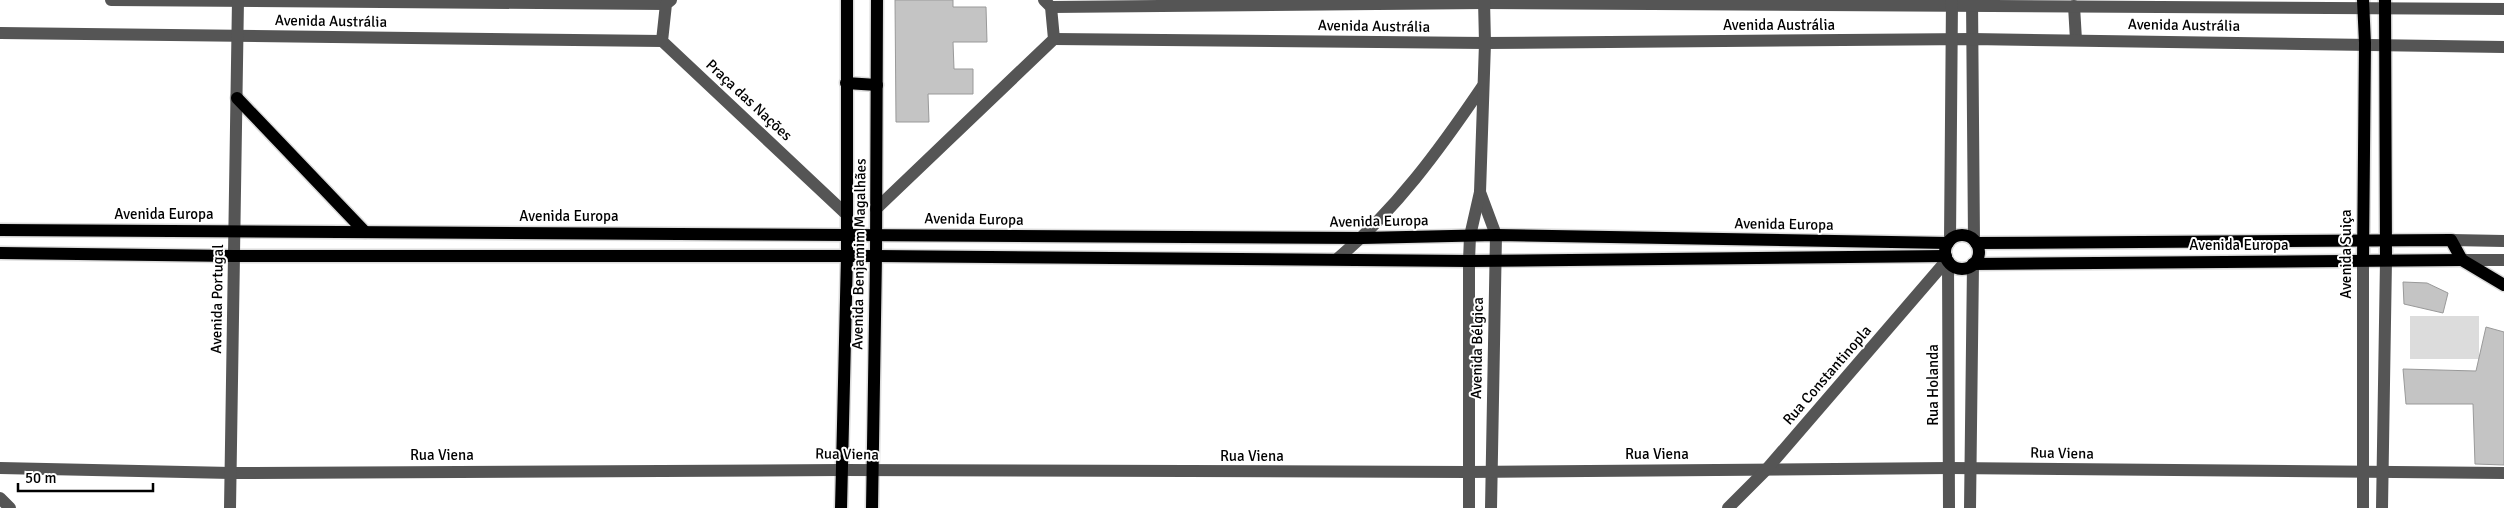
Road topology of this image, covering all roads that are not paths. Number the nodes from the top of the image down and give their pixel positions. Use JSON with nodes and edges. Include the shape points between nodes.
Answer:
{"nodes":[{"id":1,"x":111,"y":0,"type":"edge"},
{"id":2,"x":847,"y":0,"type":"edge"},
{"id":3,"x":877,"y":0,"type":"edge"},
{"id":4,"x":238,"y":1,"type":"edge"},
{"id":5,"x":668,"y":2,"type":"edge"},
{"id":6,"x":1484,"y":2,"type":"edge"},
{"id":7,"x":1047,"y":3,"type":"edge"},
{"id":8,"x":1952,"y":3,"type":"edge"},
{"id":9,"x":1972,"y":3,"type":"edge"},
{"id":10,"x":2363,"y":4,"type":"edge"},
{"id":11,"x":2385,"y":4,"type":"edge"},
{"id":12,"x":2074,"y":6,"type":"junction"},
{"id":13,"x":2504,"y":9,"type":"edge"},
{"id":14,"x":0,"y":33,"type":"edge"},
{"id":15,"x":237,"y":36,"type":"junction"},
{"id":16,"x":1054,"y":39,"type":"junction"},
{"id":17,"x":1951,"y":39,"type":"junction"},
{"id":18,"x":1972,"y":39,"type":"junction"},
{"id":19,"x":2076,"y":40,"type":"junction"},
{"id":20,"x":662,"y":41,"type":"junction"},
{"id":21,"x":1485,"y":43,"type":"junction"},
{"id":22,"x":2365,"y":43,"type":"junction"},
{"id":23,"x":2384,"y":44,"type":"junction"},
{"id":24,"x":2504,"y":47,"type":"edge"},
{"id":25,"x":846,"y":83,"type":"junction"},
{"id":26,"x":877,"y":85,"type":"junction"},
{"id":27,"x":1482,"y":88,"type":"junction"},
{"id":28,"x":237,"y":98,"type":"junction"},
{"id":29,"x":1480,"y":192,"type":"junction"},
{"id":30,"x":876,"y":209,"type":"junction"},
{"id":31,"x":845,"y":213,"type":"junction"},
{"id":32,"x":0,"y":230,"type":"edge"},
{"id":33,"x":235,"y":230,"type":"junction"},
{"id":34,"x":365,"y":232,"type":"junction"},
{"id":35,"x":846,"y":234,"type":"junction"},
{"id":36,"x":876,"y":234,"type":"junction"},
{"id":37,"x":1496,"y":235,"type":"junction"},
{"id":38,"x":1470,"y":236,"type":"junction"},
{"id":39,"x":1362,"y":238,"type":"junction"},
{"id":40,"x":2362,"y":239,"type":"junction"},
{"id":41,"x":2451,"y":240,"type":"junction"},
{"id":42,"x":1975,"y":241,"type":"junction"},
{"id":43,"x":2386,"y":241,"type":"junction"},
{"id":44,"x":2504,"y":241,"type":"edge"},
{"id":45,"x":1948,"y":252,"type":"junction"},
{"id":46,"x":0,"y":253,"type":"edge"},
{"id":47,"x":233,"y":256,"type":"junction"},
{"id":48,"x":847,"y":256,"type":"junction"},
{"id":49,"x":876,"y":256,"type":"junction"},
{"id":50,"x":1337,"y":259,"type":"junction"},
{"id":51,"x":2363,"y":260,"type":"junction"},
{"id":52,"x":2386,"y":260,"type":"junction"},
{"id":53,"x":2462,"y":260,"type":"junction"},
{"id":54,"x":2504,"y":260,"type":"edge"},
{"id":55,"x":1469,"y":261,"type":"junction"},
{"id":56,"x":1496,"y":261,"type":"junction"},
{"id":57,"x":1973,"y":264,"type":"junction"},
{"id":58,"x":2504,"y":285,"type":"edge"},
{"id":59,"x":0,"y":468,"type":"edge"},
{"id":60,"x":1950,"y":468,"type":"junction"},
{"id":61,"x":1971,"y":468,"type":"junction"},
{"id":62,"x":841,"y":470,"type":"junction"},
{"id":63,"x":1766,"y":470,"type":"junction"},
{"id":64,"x":872,"y":471,"type":"junction"},
{"id":65,"x":1491,"y":471,"type":"junction"},
{"id":66,"x":1468,"y":472,"type":"junction"},
{"id":67,"x":2362,"y":472,"type":"junction"},
{"id":68,"x":231,"y":473,"type":"junction"},
{"id":69,"x":2382,"y":473,"type":"junction"},
{"id":70,"x":2504,"y":473,"type":"edge"},
{"id":71,"x":0,"y":498,"type":"edge"},
{"id":72,"x":10,"y":508,"type":"edge"},
{"id":73,"x":230,"y":508,"type":"edge"},
{"id":74,"x":841,"y":508,"type":"edge"},
{"id":75,"x":872,"y":508,"type":"edge"},
{"id":76,"x":1468,"y":508,"type":"edge"},
{"id":77,"x":1491,"y":508,"type":"edge"},
{"id":78,"x":1728,"y":508,"type":"edge"},
{"id":79,"x":1949,"y":508,"type":"edge"},
{"id":80,"x":1970,"y":508,"type":"edge"},
{"id":81,"x":2362,"y":508,"type":"edge"},
{"id":82,"x":2382,"y":508,"type":"edge"}],
"edges":[{"from":1,"to":4,"type":"street","name":"Avenida Austrália"},
{"from":2,"to":25,"type":"main road","name":"Avenida Benjamim Magalhães"},
{"from":3,"to":26,"type":"main road","name":"Avenida Benjamim Magalhães"},
{"from":4,"to":5,"type":"street","name":"Avenida Austrália"},
{"from":4,"to":15,"type":"street","name":"Avenida Portugal"},
{"from":5,"to":20,"type":"street"},
{"from":6,"to":7,"type":"street","name":"Avenida Austrália"},
{"from":6,"to":8,"type":"street","name":"Avenida Austrália"},
{"from":6,"to":21,"type":"street","name":"Avenida Bélgica"},
{"from":7,"to":16,"type":"street"},
{"from":8,"to":9,"type":"street","name":"Avenida Austrália"},
{"from":8,"to":17,"type":"street","name":"Rua Holanda"},
{"from":9,"to":12,"type":"street","name":"Avenida Austrália"},
{"from":9,"to":18,"type":"street"},
{"from":10,"to":11,"type":"street","name":"Avenida Austrália"},
{"from":10,"to":12,"type":"street","name":"Avenida Austrália"},
{"from":10,"to":22,"type":"main road","name":"Avenida Suiça"},
{"from":11,"to":13,"type":"street","name":"Avenida Austrália"},
{"from":11,"to":23,"type":"main road"},
{"from":12,"to":19,"type":"street"},
{"from":14,"to":15,"type":"street","name":"Avenida Austrália"},
{"from":15,"to":20,"type":"street","name":"Avenida Austrália"},
{"from":15,"to":28,"type":"street","name":"Avenida Portugal"},
{"from":16,"to":21,"type":"street","name":"Avenida Austrália"},
{"from":16,"to":30,"type":"street"},
{"from":17,"to":18,"type":"street","name":"Avenida Austrália"},
{"from":17,"to":21,"type":"street","name":"Avenida Austrália"},
{"from":17,"to":45,"type":"street","name":"Rua Holanda"},
{"from":18,"to":19,"type":"street","name":"Avenida Austrália"},
{"from":18,"to":42,"type":"street"},
{"from":19,"to":22,"type":"street","name":"Avenida Austrália"},
{"from":20,"to":31,"type":"street","name":"Praça das Nações"},
{"from":21,"to":27,"type":"street","name":"Avenida Bélgica"},
{"from":22,"to":23,"type":"street","name":"Avenida Austrália"},
{"from":22,"to":40,"type":"main road","name":"Avenida Suiça"},
{"from":23,"to":24,"type":"street","name":"Avenida Austrália"},
{"from":23,"to":43,"type":"main road"},
{"from":25,"to":26,"type":"main road"},
{"from":25,"to":31,"type":"main road","name":"Avenida Benjamim Magalhães"},
{"from":26,"to":30,"type":"main road","name":"Avenida Benjamim Magalhães"},
{"from":27,"to":29,"type":"street","name":"Avenida Bélgica"},
{"from":27,"to":39,"type":"street","via":[[1443,145]]},
{"from":28,"to":33,"type":"street","name":"Avenida Portugal"},
{"from":28,"to":34,"type":"main road"},
{"from":29,"to":37,"type":"street","name":"Avenida Bélgica"},
{"from":29,"to":38,"type":"street","name":"Avenida Bélgica"},
{"from":30,"to":36,"type":"main road","name":"Avenida Benjamim Magalhães"},
{"from":31,"to":35,"type":"main road","name":"Avenida Benjamim Magalhães"},
{"from":32,"to":33,"type":"main road","name":"Avenida Europa"},
{"from":33,"to":34,"type":"main road","name":"Avenida Europa"},
{"from":33,"to":47,"type":"street","name":"Avenida Portugal"},
{"from":34,"to":35,"type":"main road","name":"Avenida Europa"},
{"from":35,"to":36,"type":"main road","name":"Avenida Europa"},
{"from":35,"to":48,"type":"main road","name":"Avenida Benjamim Magalhães"},
{"from":36,"to":39,"type":"main road","name":"Avenida Europa"},
{"from":36,"to":49,"type":"main road","name":"Avenida Benjamim Magalhães"},
{"from":37,"to":38,"type":"main road","name":"Avenida Europa"},
{"from":37,"to":45,"type":"main road","name":"Avenida Europa"},
{"from":37,"to":56,"type":"street","name":"Avenida Bélgica"},
{"from":38,"to":39,"type":"main road","name":"Avenida Europa"},
{"from":38,"to":55,"type":"street","name":"Avenida Bélgica"},
{"from":39,"to":50,"type":"street"},
{"from":40,"to":42,"type":"main road","name":"Avenida Europa"},
{"from":40,"to":43,"type":"main road","name":"Avenida Europa"},
{"from":40,"to":51,"type":"main road","name":"Avenida Suiça"},
{"from":41,"to":43,"type":"main road","name":"Avenida Europa"},
{"from":41,"to":44,"type":"street","name":"Avenida Europa"},
{"from":41,"to":53,"type":"main road"},
{"from":42,"to":45,"type":"main road","via":[[1959,235]]},
{"from":42,"to":57,"type":"main road","via":[[1979,252]]},
{"from":43,"to":52,"type":"main road"},
{"from":45,"to":56,"type":"main road"},
{"from":45,"to":57,"type":"main road","via":[[1960,268]]},
{"from":45,"to":60,"type":"street","name":"Rua Holanda"},
{"from":45,"to":63,"type":"street","name":"Rua Constantinopla"},
{"from":46,"to":47,"type":"main road"},
{"from":47,"to":48,"type":"main road"},
{"from":47,"to":68,"type":"street","name":"Avenida Portugal"},
{"from":48,"to":49,"type":"main road"},
{"from":48,"to":62,"type":"main road","name":"Avenida Benjamim Magalhães"},
{"from":49,"to":50,"type":"main road"},
{"from":49,"to":64,"type":"main road","name":"Avenida Benjamim Magalhães"},
{"from":50,"to":55,"type":"main road"},
{"from":51,"to":52,"type":"main road","name":"Avenida Europa"},
{"from":51,"to":57,"type":"main road","name":"Avenida Europa"},
{"from":51,"to":67,"type":"street","name":"Avenida Suiça"},
{"from":52,"to":53,"type":"main road","name":"Avenida Europa"},
{"from":52,"to":69,"type":"street"},
{"from":53,"to":54,"type":"street","name":"Avenida Europa"},
{"from":53,"to":58,"type":"main road"},
{"from":55,"to":56,"type":"main road"},
{"from":55,"to":66,"type":"street","name":"Avenida Bélgica"},
{"from":56,"to":65,"type":"street","name":"Avenida Bélgica"},
{"from":57,"to":61,"type":"street"},
{"from":59,"to":68,"type":"street","name":"Rua Viena"},
{"from":60,"to":61,"type":"street","name":"Rua Viena"},
{"from":60,"to":63,"type":"street","name":"Rua Viena"},
{"from":60,"to":79,"type":"street","name":"Rua Holanda"},
{"from":61,"to":67,"type":"street","name":"Rua Viena"},
{"from":61,"to":80,"type":"street"},
{"from":62,"to":64,"type":"street","name":"Rua Viena"},
{"from":62,"to":68,"type":"street","name":"Rua Viena"},
{"from":62,"to":74,"type":"main road","name":"Avenida Benjamim Magalhães"},
{"from":63,"to":65,"type":"street","name":"Rua Viena"},
{"from":63,"to":78,"type":"street","name":"Rua Constantinopla"},
{"from":64,"to":66,"type":"street","name":"Rua Viena"},
{"from":64,"to":75,"type":"main road","name":"Avenida Benjamim Magalhães"},
{"from":65,"to":66,"type":"street","name":"Rua Viena"},
{"from":65,"to":77,"type":"street","name":"Avenida Bélgica"},
{"from":66,"to":76,"type":"street","name":"Avenida Bélgica"},
{"from":67,"to":69,"type":"street","name":"Rua Viena"},
{"from":67,"to":81,"type":"street","name":"Avenida Suiça"},
{"from":68,"to":73,"type":"street","name":"Avenida Portugal"},
{"from":69,"to":70,"type":"street","name":"Rua Viena"},
{"from":69,"to":82,"type":"street"},
{"from":71,"to":72,"type":"street"}]}
